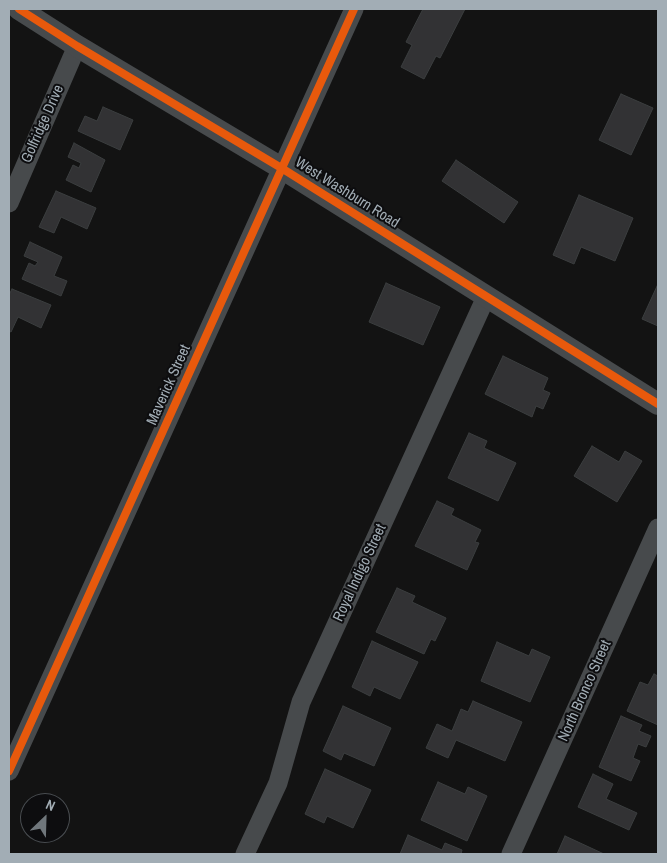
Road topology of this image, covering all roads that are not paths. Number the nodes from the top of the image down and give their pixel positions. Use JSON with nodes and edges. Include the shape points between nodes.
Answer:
{"nodes":[{"id":1,"x":18,"y":9,"type":"edge"},
{"id":2,"x":354,"y":9,"type":"edge"},
{"id":3,"x":77,"y":46,"type":"junction"},
{"id":4,"x":283,"y":169,"type":"junction"},
{"id":5,"x":9,"y":203,"type":"edge"},
{"id":6,"x":486,"y":296,"type":"junction"},
{"id":7,"x":658,"y":404,"type":"edge"},
{"id":8,"x":658,"y":528,"type":"edge"},
{"id":9,"x":9,"y":771,"type":"edge"},
{"id":10,"x":245,"y":854,"type":"edge"},
{"id":11,"x":511,"y":854,"type":"edge"}],
"edges":[{"from":1,"to":3,"type":"street","name":"West Washburn Road"},
{"from":2,"to":4,"type":"street","name":"Maverick Street"},
{"from":3,"to":4,"type":"street","name":"West Washburn Road"},
{"from":3,"to":5,"type":"street","name":"Golfridge Drive"},
{"from":4,"to":6,"type":"street","name":"West Washburn Road"},
{"from":4,"to":9,"type":"street","name":"Maverick Street"},
{"from":6,"to":7,"type":"street","name":"West Washburn Road"},
{"from":6,"to":10,"type":"street","name":"Royal Indigo Street","via":[[301,702],[278,783]]},
{"from":8,"to":11,"type":"street","name":"North Bronco Street"}]}
